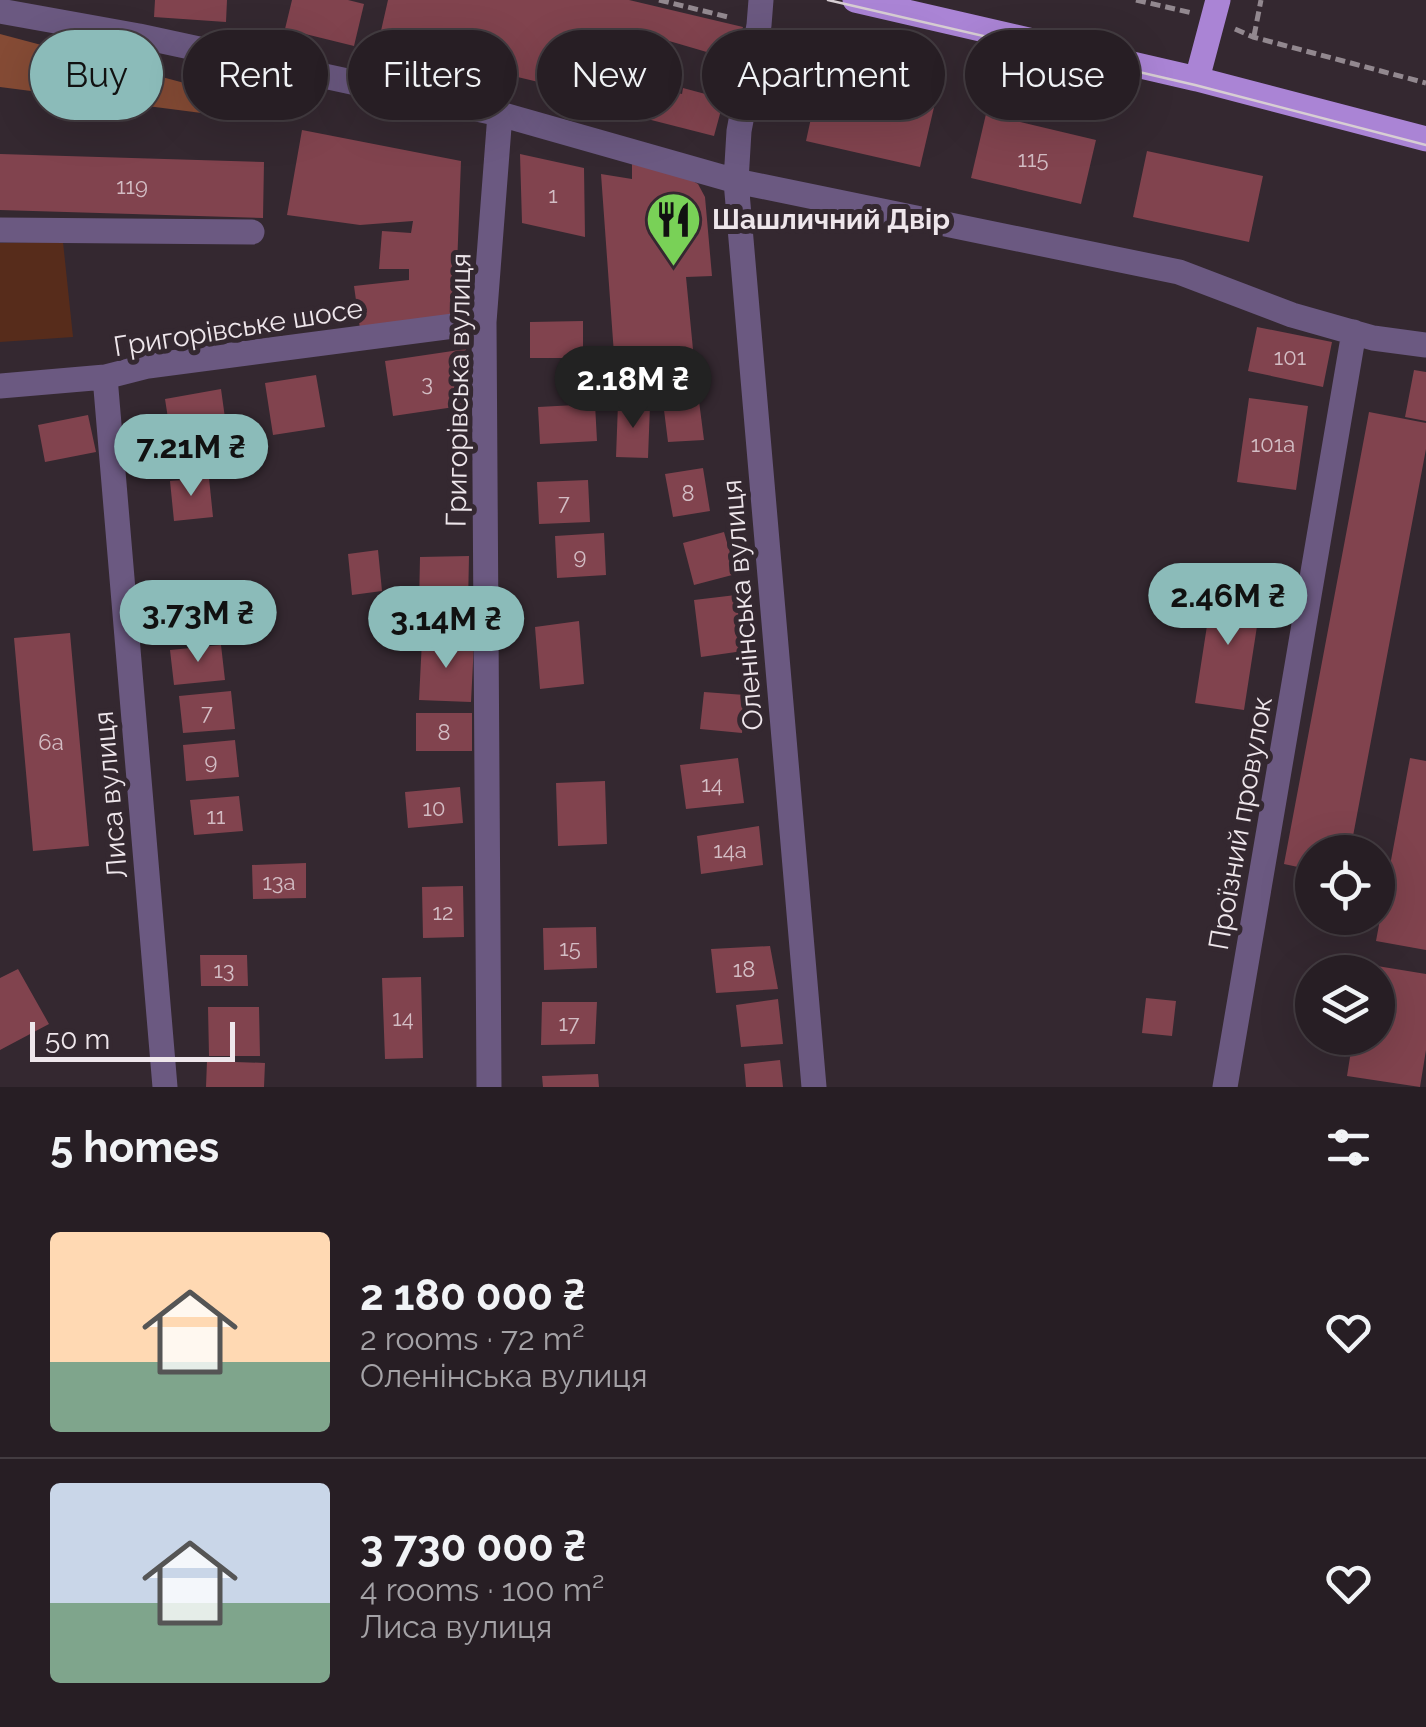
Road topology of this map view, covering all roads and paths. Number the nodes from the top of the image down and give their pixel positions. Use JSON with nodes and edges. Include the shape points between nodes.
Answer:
{"nodes":[{"id":1,"x":658,"y":0,"type":"edge"},
{"id":2,"x":761,"y":0,"type":"edge"},
{"id":3,"x":856,"y":0,"type":"edge"},
{"id":4,"x":1136,"y":0,"type":"edge"},
{"id":5,"x":1261,"y":0,"type":"edge"},
{"id":6,"x":1216,"y":10,"type":"edge"},
{"id":7,"x":0,"y":11,"type":"edge"},
{"id":8,"x":728,"y":17,"type":"dead end"},
{"id":9,"x":1253,"y":38,"type":"junction"},
{"id":10,"x":1197,"y":78,"type":"junction"},
{"id":11,"x":348,"y":81,"type":"edge"},
{"id":12,"x":1426,"y":83,"type":"edge"},
{"id":13,"x":517,"y":119,"type":"edge"},
{"id":14,"x":500,"y":120,"type":"edge"},
{"id":15,"x":1426,"y":139,"type":"edge"},
{"id":16,"x":736,"y":181,"type":"junction"},
{"id":17,"x":0,"y":230,"type":"edge"},
{"id":18,"x":252,"y":232,"type":"dead end"},
{"id":19,"x":484,"y":322,"type":"junction"},
{"id":20,"x":1354,"y":332,"type":"junction"},
{"id":21,"x":1426,"y":344,"type":"edge"},
{"id":22,"x":105,"y":378,"type":"junction"},
{"id":23,"x":0,"y":386,"type":"edge"},
{"id":24,"x":166,"y":1087,"type":"edge"},
{"id":25,"x":489,"y":1087,"type":"edge"},
{"id":26,"x":814,"y":1087,"type":"edge"},
{"id":27,"x":1225,"y":1087,"type":"edge"}],
"edges":[{"from":1,"to":8,"type":"path"},
{"from":2,"to":16,"type":"street","name":"Оленінська вулиця"},
{"from":3,"to":10,"type":"main road"},
{"from":4,"to":6,"type":"path"},
{"from":5,"to":9,"type":"path"},
{"from":6,"to":9,"type":"path"},
{"from":6,"to":10,"type":"main road"},
{"from":7,"to":11,"type":"street"},
{"from":9,"to":12,"type":"path"},
{"from":10,"to":15,"type":"main road"},
{"from":13,"to":16,"type":"street"},
{"from":14,"to":19,"type":"street","name":"Григорівська вулиця"},
{"from":16,"to":20,"type":"street","via":[[1179,272]]},
{"from":16,"to":26,"type":"street","name":"Оленінська вулиця"},
{"from":17,"to":18,"type":"street"},
{"from":19,"to":22,"type":"street","name":"Григорівське шосе","via":[[148,366]]},
{"from":19,"to":25,"type":"street","name":"Григорівська вулиця"},
{"from":20,"to":21,"type":"street"},
{"from":20,"to":27,"type":"street","name":"Проїзний провулок"},
{"from":22,"to":23,"type":"street","name":"Григорівське шосе"},
{"from":22,"to":24,"type":"street","name":"Лиса вулиця"}]}
